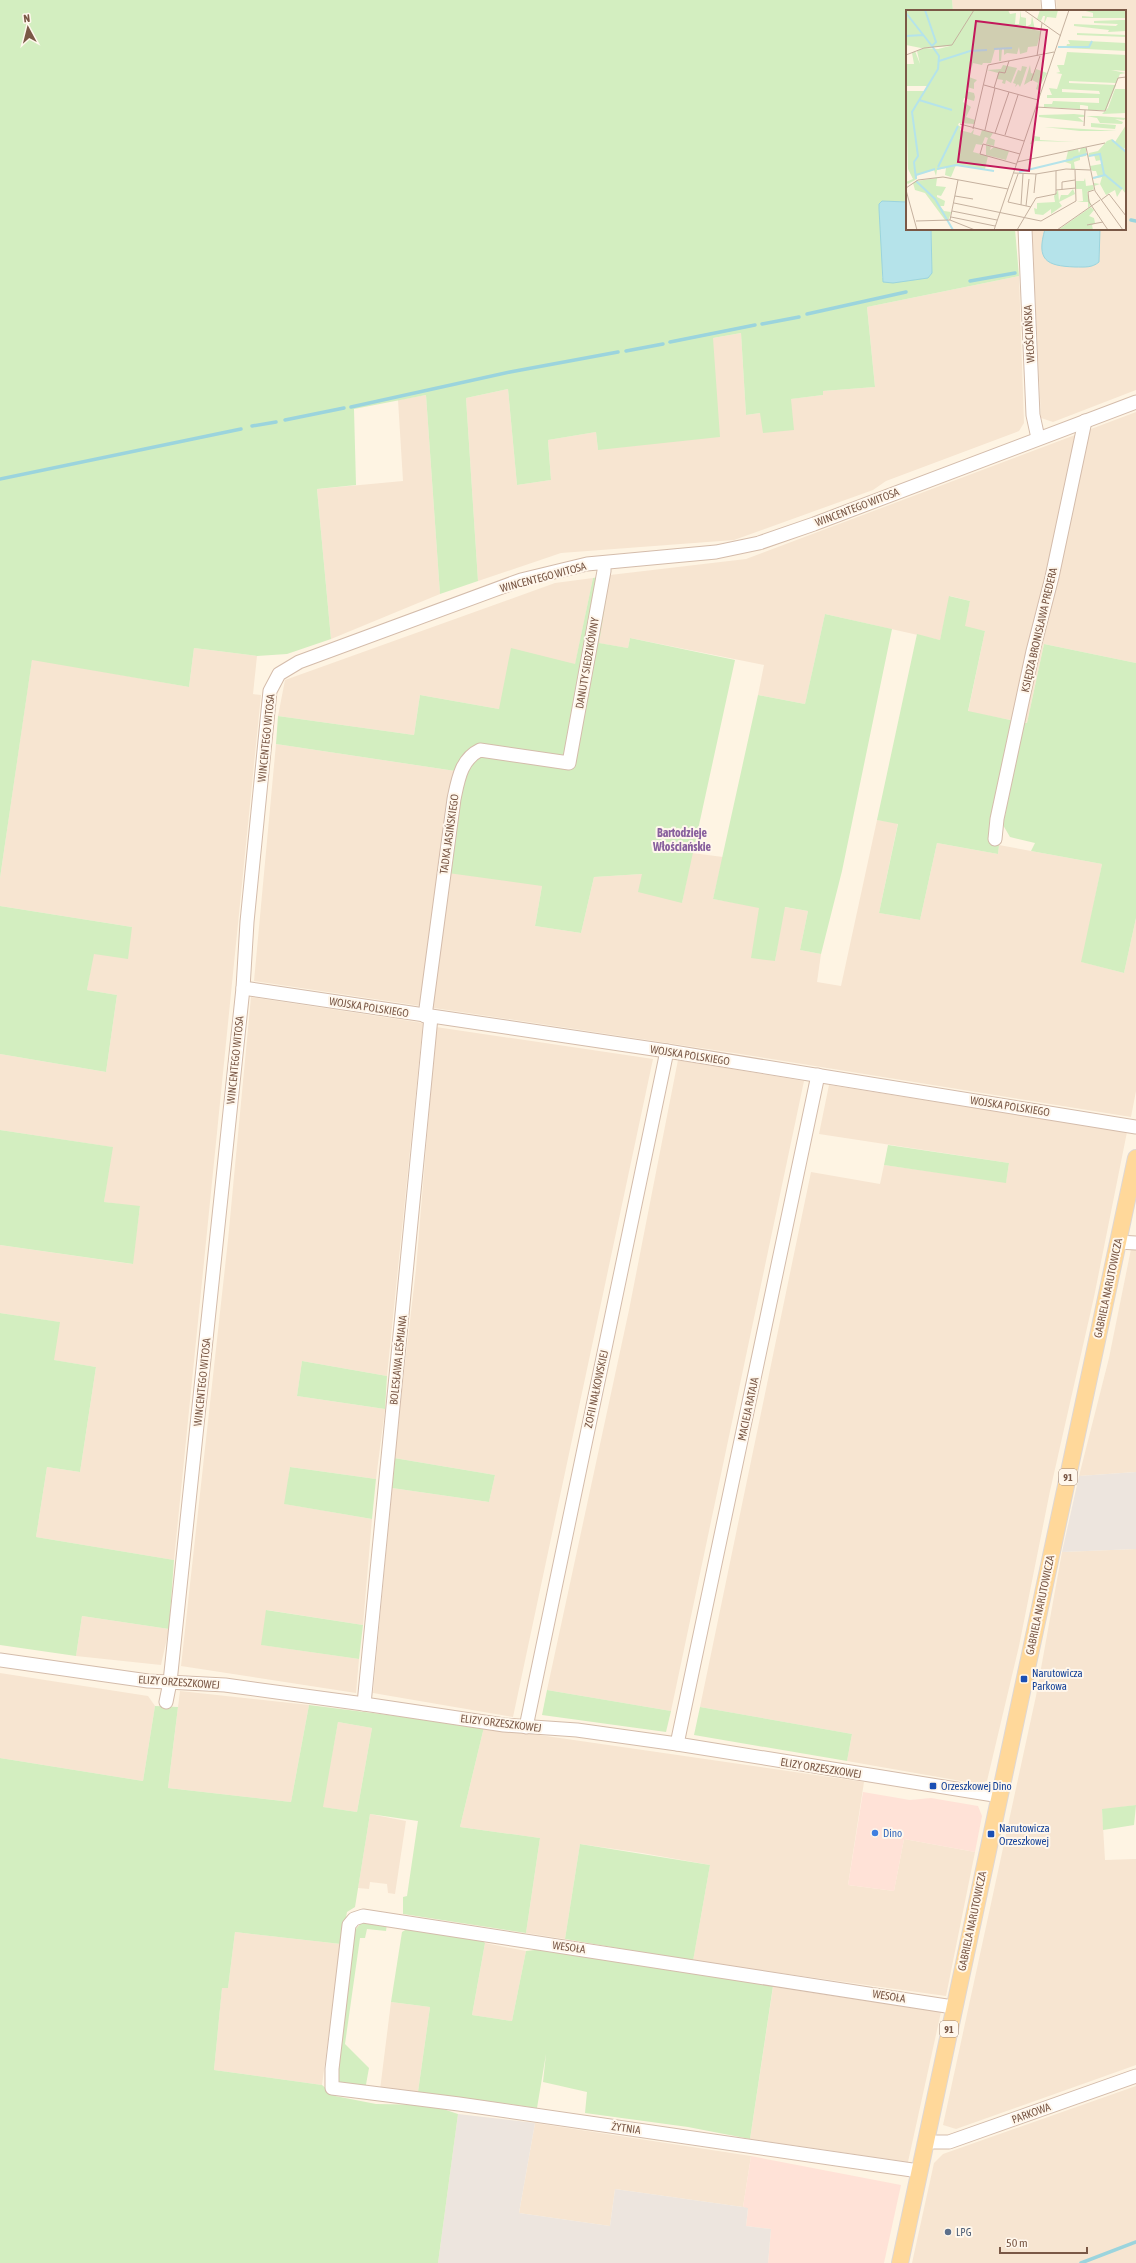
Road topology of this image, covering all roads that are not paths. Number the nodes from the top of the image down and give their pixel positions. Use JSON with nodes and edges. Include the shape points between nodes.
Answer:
{"nodes":[{"id":1,"x":1048,"y":0,"type":"edge"},
{"id":2,"x":1049,"y":10,"type":"edge"},
{"id":3,"x":1024,"y":230,"type":"edge"},
{"id":4,"x":1136,"y":402,"type":"edge"},
{"id":5,"x":1085,"y":421,"type":"junction"},
{"id":6,"x":1038,"y":438,"type":"junction"},
{"id":7,"x":604,"y":562,"type":"junction"},
{"id":8,"x":569,"y":764,"type":"joint"},
{"id":9,"x":995,"y":839,"type":"dead end"},
{"id":10,"x":243,"y":988,"type":"junction"},
{"id":11,"x":428,"y":1016,"type":"junction"},
{"id":12,"x":667,"y":1051,"type":"junction"},
{"id":13,"x":818,"y":1075,"type":"junction"},
{"id":14,"x":1136,"y":1126,"type":"edge"},
{"id":15,"x":1136,"y":1158,"type":"edge"},
{"id":16,"x":1118,"y":1242,"type":"junction"},
{"id":17,"x":1136,"y":1243,"type":"edge"},
{"id":18,"x":0,"y":1660,"type":"edge"},
{"id":19,"x":170,"y":1682,"type":"junction"},
{"id":20,"x":166,"y":1702,"type":"dead end"},
{"id":21,"x":364,"y":1704,"type":"junction"},
{"id":22,"x":526,"y":1727,"type":"junction"},
{"id":23,"x":677,"y":1744,"type":"junction"},
{"id":24,"x":1000,"y":1796,"type":"junction"},
{"id":25,"x":953,"y":2007,"type":"junction"},
{"id":26,"x":1136,"y":2076,"type":"edge"},
{"id":27,"x":332,"y":2088,"type":"joint"},
{"id":28,"x":926,"y":2142,"type":"junction"},
{"id":29,"x":919,"y":2171,"type":"junction"},
{"id":30,"x":900,"y":2263,"type":"edge"}],
"edges":[{"from":1,"to":2,"type":"street"},
{"from":3,"to":6,"type":"street","name":"WŁOŚCIAŃSKA","via":[[1033,415]]},
{"from":4,"to":5,"type":"street","name":"WINCENTEGO WITOSA"},
{"from":5,"to":6,"type":"street","name":"WINCENTEGO WITOSA"},
{"from":5,"to":9,"type":"street","name":"KSIĘDZA BRONISŁAWA PREDERA","via":[[997,819]]},
{"from":6,"to":7,"type":"street","name":"WINCENTEGO WITOSA","via":[[759,543],[716,552]]},
{"from":7,"to":8,"type":"street","name":"DANUTY SIEDZIKÓWNY"},
{"from":7,"to":10,"type":"street","name":"WINCENTEGO WITOSA","via":[[521,580],[299,662],[279,674],[270,691]]},
{"from":8,"to":11,"type":"street","name":"TADKA JASIŃSKIEGO","via":[[480,750],[469,758],[463,767],[454,799]]},
{"from":10,"to":11,"type":"street","name":"WOJSKA POLSKIEGO"},
{"from":10,"to":19,"type":"street","name":"WINCENTEGO WITOSA"},
{"from":11,"to":12,"type":"street","name":"WOJSKA POLSKIEGO"},
{"from":11,"to":21,"type":"street","name":"BOLESŁAWA LEŚMIANA"},
{"from":12,"to":13,"type":"street","name":"WOJSKA POLSKIEGO"},
{"from":12,"to":22,"type":"street","name":"ZOFII NAŁKOWSKIEJ"},
{"from":13,"to":14,"type":"street","name":"WOJSKA POLSKIEGO"},
{"from":13,"to":23,"type":"street","name":"MACIEJA RATAJA"},
{"from":15,"to":16,"type":"main road","name":"GABRIELA NARUTOWICZA","number":"91"},
{"from":16,"to":17,"type":"street"},
{"from":16,"to":24,"type":"main road","name":"GABRIELA NARUTOWICZA","number":"91"},
{"from":18,"to":19,"type":"street","name":"ELIZY ORZESZKOWEJ"},
{"from":19,"to":20,"type":"street","name":"WINCENTEGO WITOSA"},
{"from":19,"to":21,"type":"street","name":"ELIZY ORZESZKOWEJ","via":[[225,1685]]},
{"from":21,"to":22,"type":"street","name":"ELIZY ORZESZKOWEJ"},
{"from":22,"to":23,"type":"street","name":"ELIZY ORZESZKOWEJ","via":[[577,1730]]},
{"from":23,"to":24,"type":"street","name":"ELIZY ORZESZKOWEJ"},
{"from":24,"to":25,"type":"main road","name":"GABRIELA NARUTOWICZA","number":"91"},
{"from":25,"to":27,"type":"street","name":"WESOŁA","via":[[363,1916],[354,1919],[349,1925]]},
{"from":25,"to":28,"type":"main road","name":"GABRIELA NARUTOWICZA","number":"91"},
{"from":26,"to":28,"type":"street","name":"PARKOWA","via":[[949,2142]]},
{"from":27,"to":29,"type":"street","name":"ŻYTNIA","via":[[467,2105]]},
{"from":28,"to":29,"type":"main road","name":"GABRIELA NARUTOWICZA","number":"91"},
{"from":29,"to":30,"type":"main road","name":"GABRIELA NARUTOWICZA","number":"91"}]}
